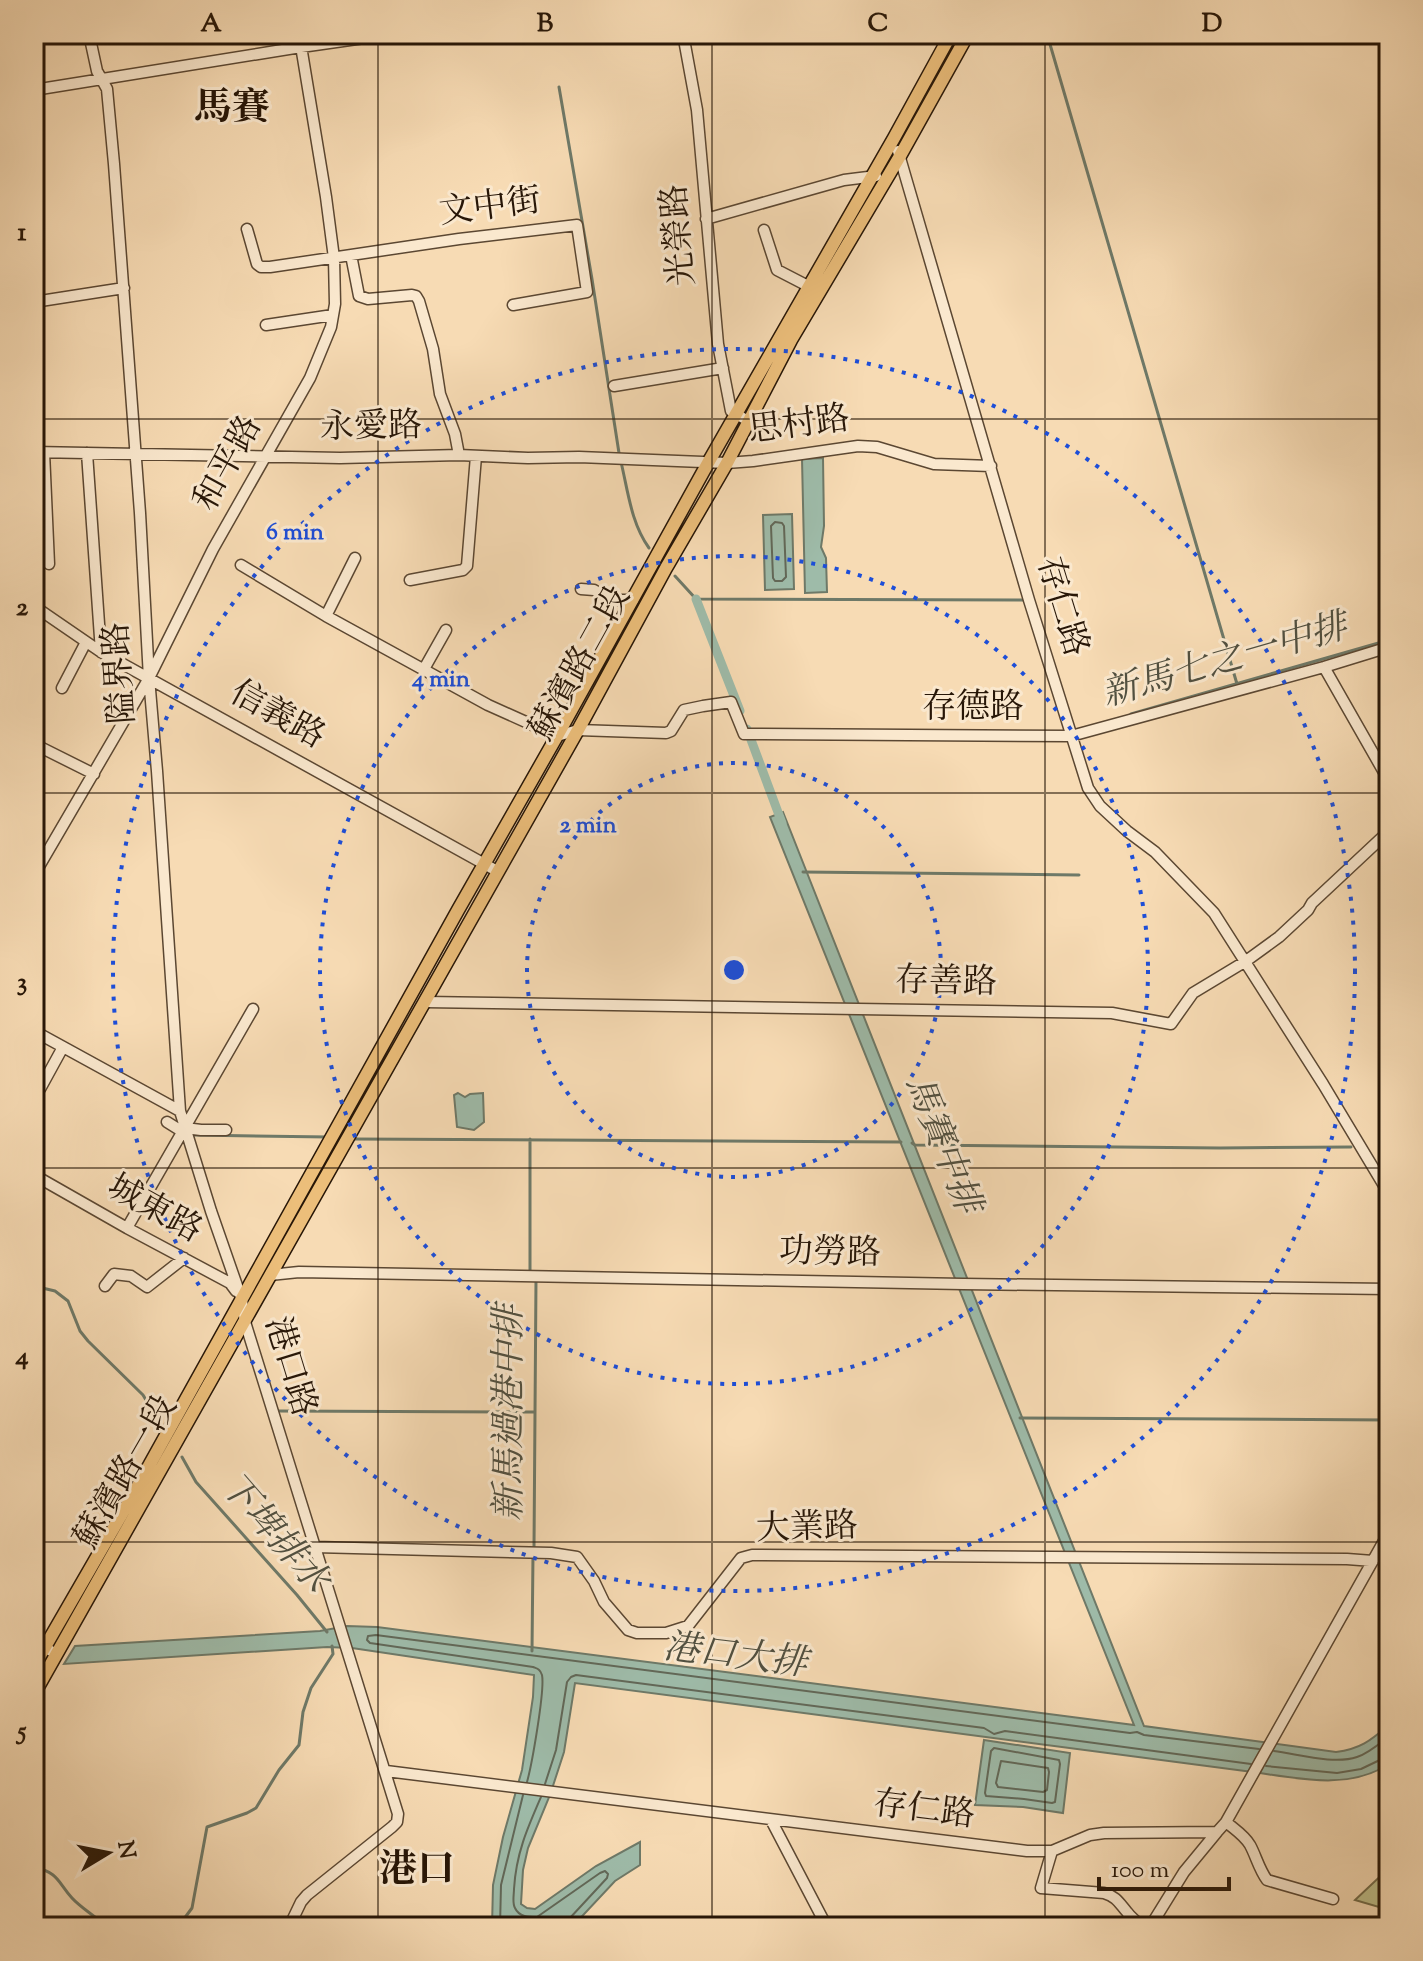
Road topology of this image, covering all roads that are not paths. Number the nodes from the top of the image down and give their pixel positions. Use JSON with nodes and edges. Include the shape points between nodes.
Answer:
{"nodes":[{"id":1,"x":89,"y":34,"type":"edge"},
{"id":2,"x":299,"y":34,"type":"edge"},
{"id":3,"x":392,"y":34,"type":"edge"},
{"id":4,"x":683,"y":34,"type":"edge"},
{"id":5,"x":951,"y":34,"type":"edge"},
{"id":6,"x":968,"y":34,"type":"edge"},
{"id":7,"x":301,"y":47,"type":"junction"},
{"id":8,"x":102,"y":79,"type":"junction"},
{"id":9,"x":34,"y":90,"type":"edge"},
{"id":10,"x":894,"y":138,"type":"junction"},
{"id":11,"x":900,"y":156,"type":"junction"},
{"id":12,"x":879,"y":177,"type":"junction"},
{"id":13,"x":706,"y":219,"type":"junction"},
{"id":14,"x":247,"y":229,"type":"dead end"},
{"id":15,"x":764,"y":230,"type":"dead end"},
{"id":16,"x":351,"y":255,"type":"junction"},
{"id":17,"x":334,"y":258,"type":"junction"},
{"id":18,"x":808,"y":286,"type":"junction"},
{"id":19,"x":124,"y":288,"type":"junction"},
{"id":20,"x":34,"y":302,"type":"edge"},
{"id":21,"x":513,"y":305,"type":"dead end"},
{"id":22,"x":333,"y":315,"type":"junction"},
{"id":23,"x":266,"y":325,"type":"dead end"},
{"id":24,"x":786,"y":337,"type":"junction"},
{"id":25,"x":723,"y":368,"type":"junction"},
{"id":26,"x":614,"y":386,"type":"dead end"},
{"id":27,"x":736,"y":415,"type":"junction"},
{"id":28,"x":748,"y":421,"type":"junction"},
{"id":29,"x":37,"y":452,"type":"edge"},
{"id":30,"x":87,"y":453,"type":"junction"},
{"id":31,"x":135,"y":454,"type":"junction"},
{"id":32,"x":459,"y":455,"type":"junction"},
{"id":33,"x":266,"y":456,"type":"junction"},
{"id":34,"x":476,"y":456,"type":"junction"},
{"id":35,"x":708,"y":463,"type":"junction"},
{"id":36,"x":727,"y":463,"type":"junction"},
{"id":37,"x":991,"y":466,"type":"junction"},
{"id":38,"x":355,"y":558,"type":"dead end"},
{"id":39,"x":49,"y":564,"type":"dead end"},
{"id":40,"x":241,"y":565,"type":"dead end"},
{"id":41,"x":410,"y":580,"type":"dead end"},
{"id":42,"x":581,"y":589,"type":"dead end"},
{"id":43,"x":633,"y":600,"type":"junction"},
{"id":44,"x":34,"y":606,"type":"edge"},
{"id":45,"x":326,"y":616,"type":"junction"},
{"id":46,"x":446,"y":630,"type":"dead end"},
{"id":47,"x":86,"y":642,"type":"junction"},
{"id":48,"x":1389,"y":647,"type":"edge"},
{"id":49,"x":101,"y":652,"type":"junction"},
{"id":50,"x":1324,"y":667,"type":"junction"},
{"id":51,"x":424,"y":669,"type":"junction"},
{"id":52,"x":149,"y":678,"type":"junction"},
{"id":53,"x":62,"y":688,"type":"dead end"},
{"id":54,"x":578,"y":730,"type":"junction"},
{"id":55,"x":557,"y":736,"type":"junction"},
{"id":56,"x":1071,"y":736,"type":"junction"},
{"id":57,"x":34,"y":744,"type":"edge"},
{"id":58,"x":94,"y":774,"type":"junction"},
{"id":59,"x":1389,"y":781,"type":"edge"},
{"id":60,"x":1389,"y":831,"type":"edge"},
{"id":61,"x":484,"y":864,"type":"junction"},
{"id":62,"x":497,"y":871,"type":"junction"},
{"id":63,"x":34,"y":875,"type":"edge"},
{"id":64,"x":1246,"y":961,"type":"junction"},
{"id":65,"x":425,"y":1002,"type":"junction"},
{"id":66,"x":253,"y":1009,"type":"dead end"},
{"id":67,"x":34,"y":1031,"type":"edge"},
{"id":68,"x":63,"y":1047,"type":"junction"},
{"id":69,"x":40,"y":1089,"type":"dead end"},
{"id":70,"x":180,"y":1111,"type":"junction"},
{"id":71,"x":167,"y":1122,"type":"dead end"},
{"id":72,"x":184,"y":1130,"type":"junction"},
{"id":73,"x":226,"y":1130,"type":"dead end"},
{"id":74,"x":34,"y":1175,"type":"edge"},
{"id":75,"x":1388,"y":1188,"type":"edge"},
{"id":76,"x":127,"y":1228,"type":"junction"},
{"id":77,"x":184,"y":1258,"type":"junction"},
{"id":78,"x":270,"y":1275,"type":"junction"},
{"id":79,"x":105,"y":1286,"type":"dead end"},
{"id":80,"x":1389,"y":1289,"type":"edge"},
{"id":81,"x":242,"y":1300,"type":"junction"},
{"id":82,"x":245,"y":1322,"type":"junction"},
{"id":83,"x":140,"y":1494,"type":"junction"},
{"id":84,"x":1389,"y":1532,"type":"edge"},
{"id":85,"x":315,"y":1547,"type":"junction"},
{"id":86,"x":1373,"y":1561,"type":"junction"},
{"id":87,"x":39,"y":1644,"type":"edge"},
{"id":88,"x":56,"y":1655,"type":"junction"},
{"id":89,"x":34,"y":1666,"type":"edge"},
{"id":90,"x":34,"y":1694,"type":"edge"},
{"id":91,"x":386,"y":1771,"type":"junction"},
{"id":92,"x":771,"y":1820,"type":"junction"},
{"id":93,"x":1226,"y":1822,"type":"junction"},
{"id":94,"x":1217,"y":1832,"type":"junction"},
{"id":95,"x":1052,"y":1851,"type":"junction"},
{"id":96,"x":1333,"y":1899,"type":"dead end"},
{"id":97,"x":289,"y":1927,"type":"edge"},
{"id":98,"x":827,"y":1927,"type":"edge"},
{"id":99,"x":1147,"y":1927,"type":"edge"}],
"edges":[{"from":1,"to":8,"type":"street","name":"隘界路"},
{"from":2,"to":7,"type":"street","name":"和平路"},
{"from":3,"to":7,"type":"street"},
{"from":4,"to":13,"type":"street","name":"光榮路","via":[[697,110]]},
{"from":5,"to":10,"type":"main road","name":"蘇濱路二段"},
{"from":6,"to":11,"type":"main road","name":"蘇濱路二段"},
{"from":7,"to":8,"type":"street"},
{"from":7,"to":17,"type":"street","name":"和平路"},
{"from":8,"to":9,"type":"street"},
{"from":8,"to":19,"type":"street","name":"隘界路"},
{"from":10,"to":11,"type":"street","name":"存仁路"},
{"from":10,"to":12,"type":"main road","name":"蘇濱路二段"},
{"from":11,"to":12,"type":"main road","name":"蘇濱路二段"},
{"from":11,"to":37,"type":"street","name":"存仁路"},
{"from":12,"to":13,"type":"street","via":[[844,180]]},
{"from":12,"to":18,"type":"main road","name":"蘇濱路二段"},
{"from":12,"to":24,"type":"main road","name":"蘇濱路二段"},
{"from":13,"to":25,"type":"street","name":"光榮路"},
{"from":14,"to":17,"type":"street","name":"文中街","via":[[254,260],[261,267]]},
{"from":15,"to":18,"type":"street","via":[[777,270]]},
{"from":16,"to":17,"type":"street","name":"文中街"},
{"from":16,"to":21,"type":"street","name":"文中街","via":[[577,225],[587,292]]},
{"from":16,"to":32,"type":"street","via":[[359,296],[412,295],[419,301]]},
{"from":17,"to":22,"type":"street","name":"和平路"},
{"from":18,"to":24,"type":"main road","name":"蘇濱路二段"},
{"from":19,"to":20,"type":"street"},
{"from":19,"to":31,"type":"street","name":"隘界路"},
{"from":22,"to":23,"type":"street"},
{"from":22,"to":33,"type":"street","name":"和平路","via":[[310,378]]},
{"from":24,"to":27,"type":"main road","name":"蘇濱路二段"},
{"from":24,"to":28,"type":"main road","name":"蘇濱路二段"},
{"from":25,"to":26,"type":"street"},
{"from":25,"to":27,"type":"street","name":"光榮路"},
{"from":27,"to":28,"type":"street"},
{"from":27,"to":35,"type":"main road","name":"蘇濱路二段"},
{"from":28,"to":36,"type":"main road","name":"蘇濱路二段"},
{"from":29,"to":30,"type":"street","name":"永愛路"},
{"from":29,"to":39,"type":"street"},
{"from":30,"to":31,"type":"street","name":"永愛路"},
{"from":30,"to":49,"type":"street"},
{"from":31,"to":33,"type":"street","name":"永愛路"},
{"from":31,"to":52,"type":"street","name":"隘界路"},
{"from":32,"to":33,"type":"street","name":"永愛路"},
{"from":32,"to":34,"type":"street","name":"永愛路"},
{"from":33,"to":52,"type":"street","name":"和平路"},
{"from":34,"to":35,"type":"street","name":"永愛路"},
{"from":34,"to":41,"type":"street","via":[[467,566]]},
{"from":35,"to":36,"type":"street","name":"思村路"},
{"from":35,"to":43,"type":"main road","name":"蘇濱路二段"},
{"from":36,"to":37,"type":"street","name":"思村路","via":[[858,446],[934,464]]},
{"from":36,"to":54,"type":"main road","name":"蘇濱路二段"},
{"from":37,"to":56,"type":"street","name":"存仁路"},
{"from":38,"to":45,"type":"street"},
{"from":40,"to":45,"type":"street"},
{"from":42,"to":43,"type":"street","via":[[611,600]]},
{"from":43,"to":55,"type":"main road","name":"蘇濱路二段"},
{"from":44,"to":47,"type":"street","name":"信義路"},
{"from":45,"to":51,"type":"street"},
{"from":46,"to":51,"type":"street"},
{"from":47,"to":49,"type":"street","name":"信義路"},
{"from":47,"to":53,"type":"street"},
{"from":48,"to":50,"type":"street","name":"存德路"},
{"from":49,"to":52,"type":"street","name":"信義路"},
{"from":50,"to":56,"type":"street","name":"存德路"},
{"from":50,"to":59,"type":"street"},
{"from":51,"to":55,"type":"street"},
{"from":52,"to":58,"type":"street","name":"和平路"},
{"from":52,"to":61,"type":"street","name":"信義路"},
{"from":52,"to":70,"type":"street","name":"隘界路"},
{"from":54,"to":55,"type":"street"},
{"from":54,"to":56,"type":"street","name":"存德路","via":[[666,733],[684,710],[731,702],[744,734]]},
{"from":54,"to":62,"type":"main road","name":"蘇濱路二段"},
{"from":55,"to":61,"type":"main road","name":"蘇濱路二段"},
{"from":56,"to":64,"type":"street","name":"存仁路","via":[[1088,788],[1100,806],[1155,852],[1214,913]]},
{"from":57,"to":58,"type":"street"},
{"from":58,"to":63,"type":"street","name":"和平路"},
{"from":60,"to":64,"type":"street","name":"存善路","via":[[1279,937]]},
{"from":61,"to":62,"type":"street","name":"信義路"},
{"from":61,"to":81,"type":"main road","name":"蘇濱路二段"},
{"from":62,"to":65,"type":"main road","name":"蘇濱路二段"},
{"from":64,"to":65,"type":"street","name":"存善路","via":[[1193,993],[1171,1024],[1112,1013]]},
{"from":64,"to":75,"type":"street","name":"存仁路"},
{"from":65,"to":78,"type":"main road","name":"蘇濱路二段"},
{"from":66,"to":72,"type":"street"},
{"from":67,"to":68,"type":"street"},
{"from":68,"to":69,"type":"street"},
{"from":68,"to":70,"type":"street"},
{"from":70,"to":72,"type":"street","name":"隘界路"},
{"from":71,"to":72,"type":"street"},
{"from":72,"to":73,"type":"street"},
{"from":72,"to":76,"type":"street"},
{"from":72,"to":81,"type":"street","name":"港口路"},
{"from":74,"to":76,"type":"street","name":"城東路"},
{"from":76,"to":77,"type":"street","name":"城東路"},
{"from":77,"to":79,"type":"street","via":[[147,1287],[131,1276],[114,1274]]},
{"from":77,"to":81,"type":"street","name":"城東路","via":[[230,1283]]},
{"from":78,"to":80,"type":"street","name":"功勞路"},
{"from":78,"to":82,"type":"main road","name":"蘇濱路二段"},
{"from":81,"to":82,"type":"street","name":"港口路"},
{"from":81,"to":83,"type":"main road","name":"蘇濱路一段"},
{"from":82,"to":83,"type":"main road","name":"蘇濱路一段"},
{"from":82,"to":85,"type":"street","name":"港口路"},
{"from":83,"to":87,"type":"main road","name":"蘇濱路一段"},
{"from":83,"to":88,"type":"main road","name":"蘇濱路一段"},
{"from":84,"to":86,"type":"street"},
{"from":85,"to":86,"type":"street","name":"大業路","via":[[577,1557],[604,1602],[637,1633],[688,1626],[741,1558],[752,1555]]},
{"from":85,"to":91,"type":"street","name":"港口路"},
{"from":86,"to":93,"type":"street"},
{"from":87,"to":88,"type":"street"},
{"from":87,"to":89,"type":"main road","name":"蘇濱路一段"},
{"from":88,"to":90,"type":"main road","name":"蘇濱路一段"},
{"from":91,"to":92,"type":"street","name":"存仁路"},
{"from":91,"to":97,"type":"street","via":[[397,1822],[307,1895]]},
{"from":92,"to":95,"type":"street","name":"存仁路"},
{"from":92,"to":98,"type":"street"},
{"from":93,"to":94,"type":"street"},
{"from":93,"to":96,"type":"street","via":[[1245,1838],[1267,1880]]},
{"from":94,"to":95,"type":"street","name":"存仁路","via":[[1104,1833]]},
{"from":94,"to":99,"type":"street"},
{"from":95,"to":99,"type":"street","via":[[1041,1888],[1112,1895]]}]}
